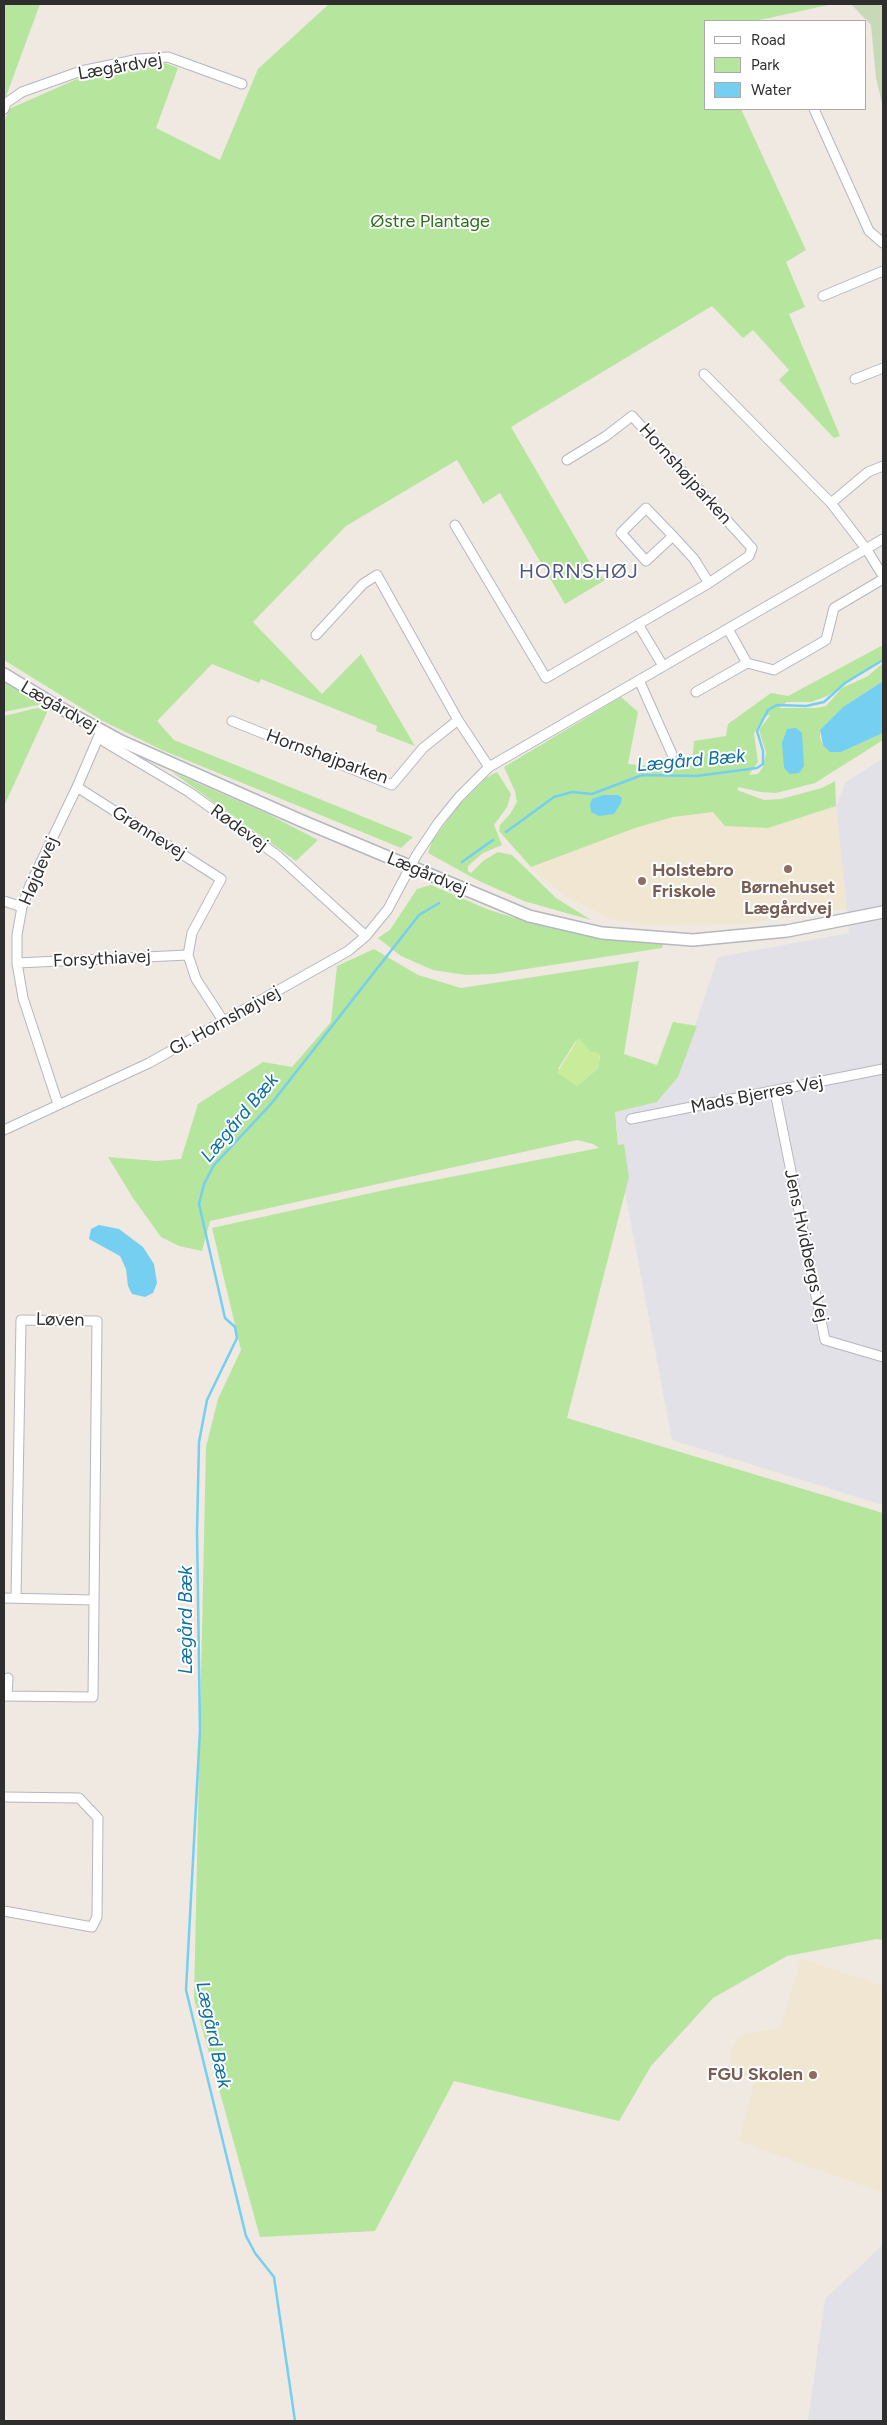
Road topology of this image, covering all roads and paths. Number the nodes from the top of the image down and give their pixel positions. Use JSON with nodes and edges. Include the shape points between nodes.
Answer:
{"nodes":[{"id":1,"x":242,"y":84,"type":"dead end"},
{"id":2,"x":4,"y":110,"type":"edge"},
{"id":3,"x":814,"y":110,"type":"edge"},
{"id":4,"x":883,"y":244,"type":"edge"},
{"id":5,"x":883,"y":271,"type":"edge"},
{"id":6,"x":823,"y":296,"type":"dead end"},
{"id":7,"x":883,"y":368,"type":"edge"},
{"id":8,"x":704,"y":374,"type":"dead end"},
{"id":9,"x":855,"y":379,"type":"dead end"},
{"id":10,"x":567,"y":460,"type":"dead end"},
{"id":11,"x":883,"y":466,"type":"edge"},
{"id":12,"x":831,"y":503,"type":"junction"},
{"id":13,"x":455,"y":525,"type":"dead end"},
{"id":14,"x":673,"y":536,"type":"junction"},
{"id":15,"x":883,"y":539,"type":"edge"},
{"id":16,"x":867,"y":550,"type":"junction"},
{"id":17,"x":883,"y":577,"type":"edge"},
{"id":18,"x":709,"y":583,"type":"junction"},
{"id":19,"x":638,"y":624,"type":"junction"},
{"id":20,"x":728,"y":629,"type":"junction"},
{"id":21,"x":316,"y":636,"type":"dead end"},
{"id":22,"x":747,"y":663,"type":"junction"},
{"id":23,"x":663,"y":666,"type":"junction"},
{"id":24,"x":4,"y":674,"type":"edge"},
{"id":25,"x":639,"y":680,"type":"junction"},
{"id":26,"x":696,"y":692,"type":"dead end"},
{"id":27,"x":458,"y":720,"type":"junction"},
{"id":28,"x":232,"y":721,"type":"dead end"},
{"id":29,"x":99,"y":735,"type":"junction"},
{"id":30,"x":672,"y":754,"type":"dead end"},
{"id":31,"x":490,"y":767,"type":"junction"},
{"id":32,"x":77,"y":787,"type":"junction"},
{"id":33,"x":411,"y":867,"type":"junction"},
{"id":34,"x":4,"y":901,"type":"edge"},
{"id":35,"x":22,"y":907,"type":"junction"},
{"id":36,"x":883,"y":912,"type":"edge"},
{"id":37,"x":366,"y":936,"type":"junction"},
{"id":38,"x":188,"y":955,"type":"junction"},
{"id":39,"x":17,"y":963,"type":"junction"},
{"id":40,"x":224,"y":1022,"type":"junction"},
{"id":41,"x":883,"y":1069,"type":"edge"},
{"id":42,"x":774,"y":1092,"type":"junction"},
{"id":43,"x":58,"y":1104,"type":"junction"},
{"id":44,"x":631,"y":1119,"type":"dead end"},
{"id":45,"x":4,"y":1130,"type":"edge"},
{"id":46,"x":883,"y":1357,"type":"edge"},
{"id":47,"x":4,"y":1598,"type":"edge"},
{"id":48,"x":16,"y":1598,"type":"junction"},
{"id":49,"x":94,"y":1600,"type":"junction"},
{"id":50,"x":8,"y":1678,"type":"dead end"},
{"id":51,"x":6,"y":1696,"type":"edge"},
{"id":52,"x":4,"y":1797,"type":"edge"},
{"id":53,"x":4,"y":1911,"type":"edge"}],
"edges":[{"from":1,"to":2,"type":"street","name":"Lægårdvej","via":[[168,57],[139,60],[81,71],[22,92],[6,103]]},
{"from":3,"to":4,"type":"street","via":[[869,231]]},
{"from":5,"to":6,"type":"street"},
{"from":7,"to":9,"type":"street"},
{"from":8,"to":12,"type":"street"},
{"from":10,"to":18,"type":"street","name":"Hornshøjparken","via":[[632,416],[752,548],[749,556]]},
{"from":11,"to":12,"type":"street","via":[[868,472]]},
{"from":12,"to":16,"type":"street"},
{"from":13,"to":19,"type":"street","name":"Hornshøjparken","via":[[546,678]]},
{"from":14,"to":14,"type":"street","via":[[646,561],[621,533],[646,508]]},
{"from":14,"to":18,"type":"street","via":[[694,559]]},
{"from":15,"to":16,"type":"street"},
{"from":16,"to":17,"type":"street"},
{"from":16,"to":20,"type":"street"},
{"from":17,"to":22,"type":"street","via":[[834,608],[826,640],[774,670]]},
{"from":18,"to":19,"type":"street","name":"Hornshøjparken"},
{"from":19,"to":23,"type":"street"},
{"from":20,"to":22,"type":"street"},
{"from":20,"to":23,"type":"street"},
{"from":21,"to":27,"type":"street","via":[[363,584],[377,575]]},
{"from":22,"to":26,"type":"street"},
{"from":23,"to":25,"type":"street"},
{"from":24,"to":29,"type":"street","name":"Lægårdvej"},
{"from":25,"to":30,"type":"street"},
{"from":25,"to":31,"type":"street"},
{"from":27,"to":28,"type":"street","name":"Hornshøjparken","via":[[423,748],[392,785]]},
{"from":27,"to":31,"type":"street"},
{"from":29,"to":32,"type":"street","name":"Højdevej"},
{"from":29,"to":33,"type":"street","name":"Lægårdvej"},
{"from":29,"to":37,"type":"street","name":"Rødevej","via":[[190,792],[278,856]]},
{"from":31,"to":33,"type":"street","via":[[438,823]]},
{"from":32,"to":35,"type":"street","name":"Højdevej"},
{"from":32,"to":38,"type":"street","name":"Grønnevej","via":[[221,879],[192,933]]},
{"from":33,"to":36,"type":"street","name":"Lægårdvej","via":[[529,916],[602,933],[653,939],[693,940],[780,932]]},
{"from":33,"to":37,"type":"street","name":"Gl. Hornshøjvej","via":[[388,909]]},
{"from":34,"to":35,"type":"street"},
{"from":35,"to":39,"type":"street","name":"Højdevej"},
{"from":37,"to":40,"type":"street","name":"Gl. Hornshøjvej","via":[[328,964]]},
{"from":38,"to":39,"type":"street","name":"Forsythiavej"},
{"from":38,"to":40,"type":"street","via":[[196,978]]},
{"from":39,"to":43,"type":"street","name":"Højdevej","via":[[23,998]]},
{"from":40,"to":43,"type":"street","name":"Gl. Hornshøjvej","via":[[148,1063]]},
{"from":41,"to":42,"type":"street","name":"Mads Bjerres Vej"},
{"from":42,"to":44,"type":"street","name":"Mads Bjerres Vej"},
{"from":42,"to":46,"type":"street","name":"Jens Hvidbergs Vej","via":[[825,1340]]},
{"from":43,"to":45,"type":"street","name":"Gl. Hornshøjvej"},
{"from":47,"to":48,"type":"street"},
{"from":48,"to":49,"type":"street"},
{"from":48,"to":49,"type":"street","name":"Løven","via":[[21,1320],[97,1321]]},
{"from":49,"to":51,"type":"street","name":"Løven","via":[[93,1697]]},
{"from":50,"to":51,"type":"street","name":"Løven"},
{"from":52,"to":53,"type":"street","via":[[79,1798],[98,1818],[97,1917],[92,1927]]}]}
